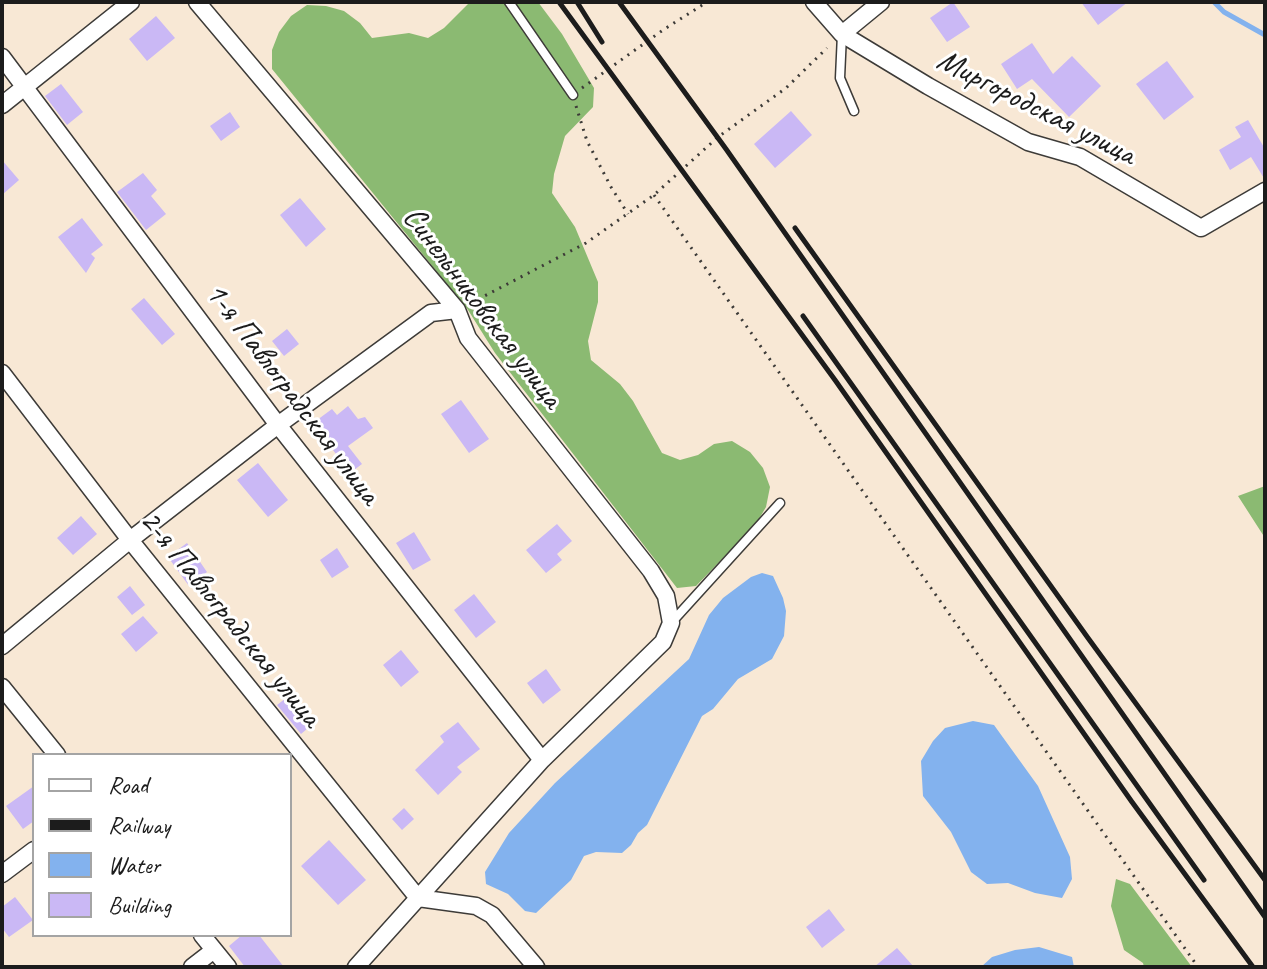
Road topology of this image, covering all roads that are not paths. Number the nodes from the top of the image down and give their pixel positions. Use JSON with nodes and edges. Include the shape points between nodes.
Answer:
{"nodes":[{"id":1,"x":131,"y":2,"type":"edge"},
{"id":2,"x":197,"y":2,"type":"edge"},
{"id":3,"x":509,"y":2,"type":"edge"},
{"id":4,"x":814,"y":2,"type":"edge"},
{"id":5,"x":881,"y":2,"type":"edge"},
{"id":6,"x":842,"y":34,"type":"junction"},
{"id":7,"x":2,"y":57,"type":"edge"},
{"id":8,"x":25,"y":86,"type":"junction"},
{"id":9,"x":573,"y":95,"type":"road end"},
{"id":10,"x":2,"y":105,"type":"edge"},
{"id":11,"x":854,"y":111,"type":"dead end"},
{"id":12,"x":1265,"y":191,"type":"edge"},
{"id":13,"x":457,"y":310,"type":"junction"},
{"id":14,"x":2,"y":373,"type":"edge"},
{"id":15,"x":278,"y":425,"type":"junction"},
{"id":16,"x":780,"y":503,"type":"dead end"},
{"id":17,"x":130,"y":540,"type":"junction"},
{"id":18,"x":671,"y":623,"type":"junction"},
{"id":19,"x":2,"y":646,"type":"edge"},
{"id":20,"x":2,"y":687,"type":"edge"},
{"id":21,"x":55,"y":753,"type":"edge"},
{"id":22,"x":542,"y":760,"type":"junction"},
{"id":23,"x":32,"y":852,"type":"edge"},
{"id":24,"x":2,"y":874,"type":"edge"},
{"id":25,"x":418,"y":898,"type":"junction"},
{"id":26,"x":204,"y":937,"type":"edge"},
{"id":27,"x":214,"y":950,"type":"junction"},
{"id":28,"x":192,"y":967,"type":"edge"},
{"id":29,"x":228,"y":967,"type":"edge"},
{"id":30,"x":356,"y":967,"type":"edge"},
{"id":31,"x":536,"y":967,"type":"edge"}],
"edges":[{"from":1,"to":8,"type":"street"},
{"from":2,"to":13,"type":"street","name":"Синельниковская улица"},
{"from":3,"to":9,"type":"lane"},
{"from":4,"to":6,"type":"street","name":"Миргородская улица"},
{"from":5,"to":6,"type":"street"},
{"from":6,"to":11,"type":"lane","via":[[840,78]]},
{"from":6,"to":12,"type":"street","name":"Миргородская улица","via":[[1028,142],[1080,157],[1201,228]]},
{"from":7,"to":8,"type":"street","name":"1-я Павлоградская улица"},
{"from":8,"to":10,"type":"street"},
{"from":8,"to":15,"type":"street","name":"1-я Павлоградская улица"},
{"from":13,"to":15,"type":"street","via":[[431,313]]},
{"from":13,"to":18,"type":"street","name":"Синельниковская улица","via":[[468,338],[651,571],[666,596]]},
{"from":14,"to":17,"type":"street","name":"2-я Павлоградская улица"},
{"from":15,"to":17,"type":"street"},
{"from":15,"to":22,"type":"street","name":"1-я Павлоградская улица"},
{"from":16,"to":18,"type":"lane"},
{"from":17,"to":19,"type":"street"},
{"from":17,"to":25,"type":"street","name":"2-я Павлоградская улица"},
{"from":18,"to":22,"type":"street","via":[[663,642]]},
{"from":20,"to":21,"type":"street"},
{"from":22,"to":25,"type":"street"},
{"from":23,"to":24,"type":"street"},
{"from":25,"to":30,"type":"street"},
{"from":25,"to":31,"type":"street","via":[[476,906],[492,915]]},
{"from":26,"to":27,"type":"street"},
{"from":27,"to":28,"type":"street"},
{"from":27,"to":29,"type":"street"}]}
